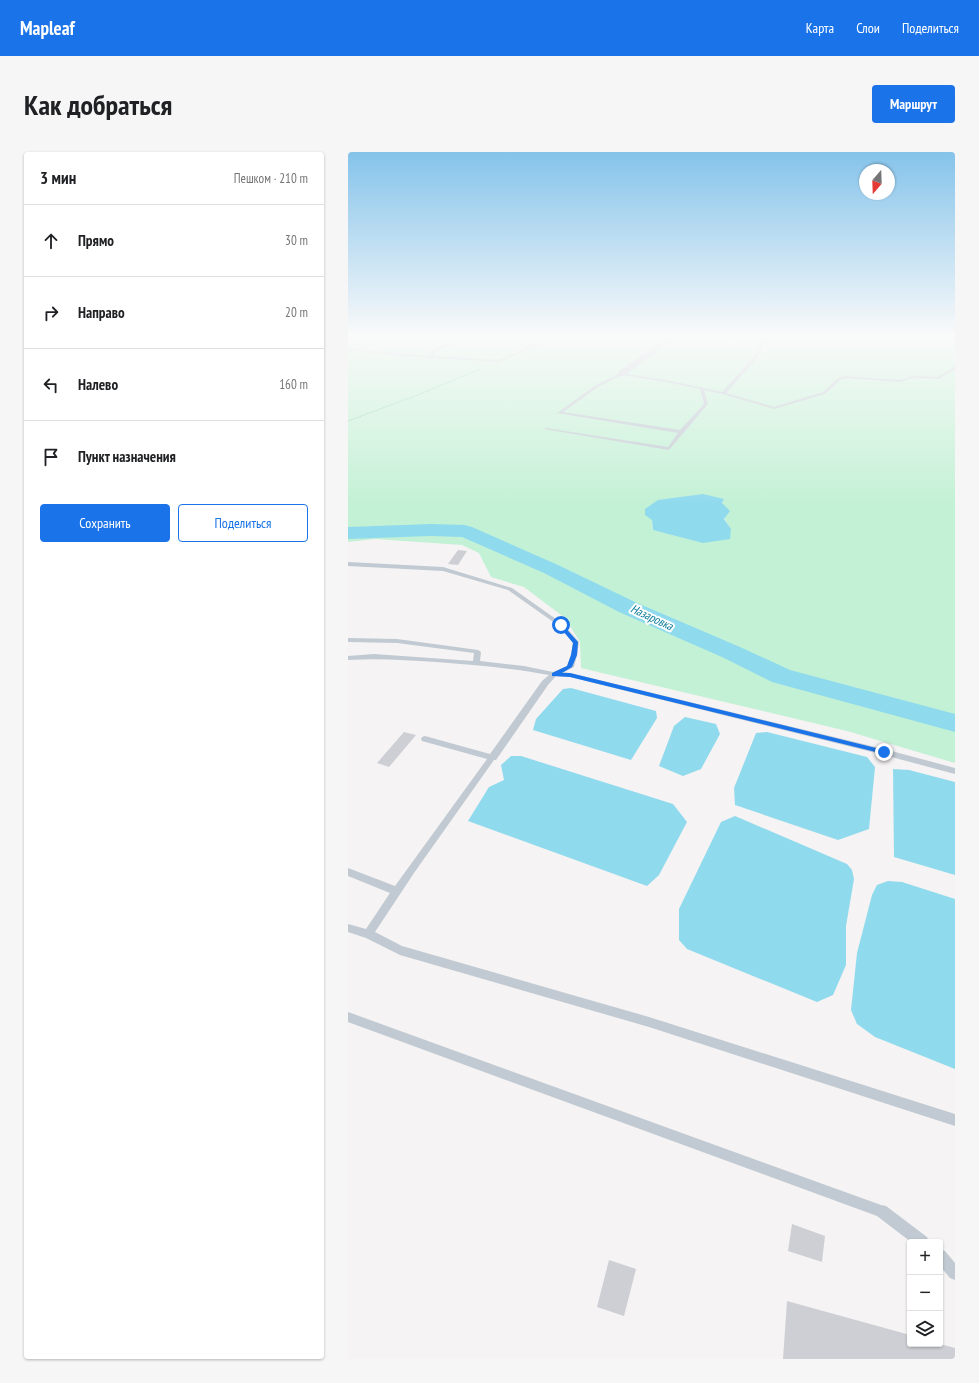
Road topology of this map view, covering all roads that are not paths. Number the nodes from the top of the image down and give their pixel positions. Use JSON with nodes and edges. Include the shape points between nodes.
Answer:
{"nodes":[{"id":1,"x":590,"y":391,"type":"edge"},
{"id":2,"x":702,"y":391,"type":"edge"},
{"id":3,"x":711,"y":391,"type":"edge"},
{"id":4,"x":826,"y":391,"type":"edge"},
{"id":5,"x":723,"y":393,"type":"joint"},
{"id":6,"x":546,"y":429,"type":"dead end"},
{"id":7,"x":681,"y":432,"type":"junction"},
{"id":8,"x":348,"y":564,"type":"edge"},
{"id":9,"x":348,"y":640,"type":"edge"},
{"id":10,"x":348,"y":658,"type":"edge"},
{"id":11,"x":476,"y":663,"type":"junction"},
{"id":12,"x":554,"y":674,"type":"junction"},
{"id":13,"x":425,"y":739,"type":"dead end"},
{"id":14,"x":493,"y":758,"type":"junction"},
{"id":15,"x":955,"y":771,"type":"edge"},
{"id":16,"x":348,"y":872,"type":"edge"},
{"id":17,"x":396,"y":890,"type":"junction"},
{"id":18,"x":348,"y":928,"type":"edge"},
{"id":19,"x":368,"y":934,"type":"junction"},
{"id":20,"x":348,"y":1017,"type":"edge"},
{"id":21,"x":955,"y":1120,"type":"edge"},
{"id":22,"x":918,"y":1239,"type":"edge"},
{"id":23,"x":943,"y":1259,"type":"edge"},
{"id":24,"x":955,"y":1273,"type":"edge"}],
"edges":[{"from":1,"to":7,"type":"lane","via":[[559,413]]},
{"from":2,"to":7,"type":"lane","via":[[706,404]]},
{"from":3,"to":5,"type":"lane"},
{"from":4,"to":5,"type":"lane","via":[[774,408]]},
{"from":6,"to":7,"type":"lane","via":[[669,449]]},
{"from":8,"to":12,"type":"lane","via":[[443,569],[510,589],[561,625],[576,642],[570,667]]},
{"from":9,"to":11,"type":"lane","via":[[432,644],[478,652]]},
{"from":10,"to":11,"type":"lane","via":[[374,656]]},
{"from":11,"to":12,"type":"lane"},
{"from":12,"to":14,"type":"lane"},
{"from":12,"to":15,"type":"lane","via":[[570,675]]},
{"from":13,"to":14,"type":"lane"},
{"from":14,"to":17,"type":"lane"},
{"from":16,"to":17,"type":"lane"},
{"from":17,"to":19,"type":"lane"},
{"from":18,"to":19,"type":"lane"},
{"from":19,"to":21,"type":"lane","via":[[400,950],[649,1022]]},
{"from":20,"to":22,"type":"lane","via":[[881,1211]]},
{"from":23,"to":24,"type":"lane"}]}
